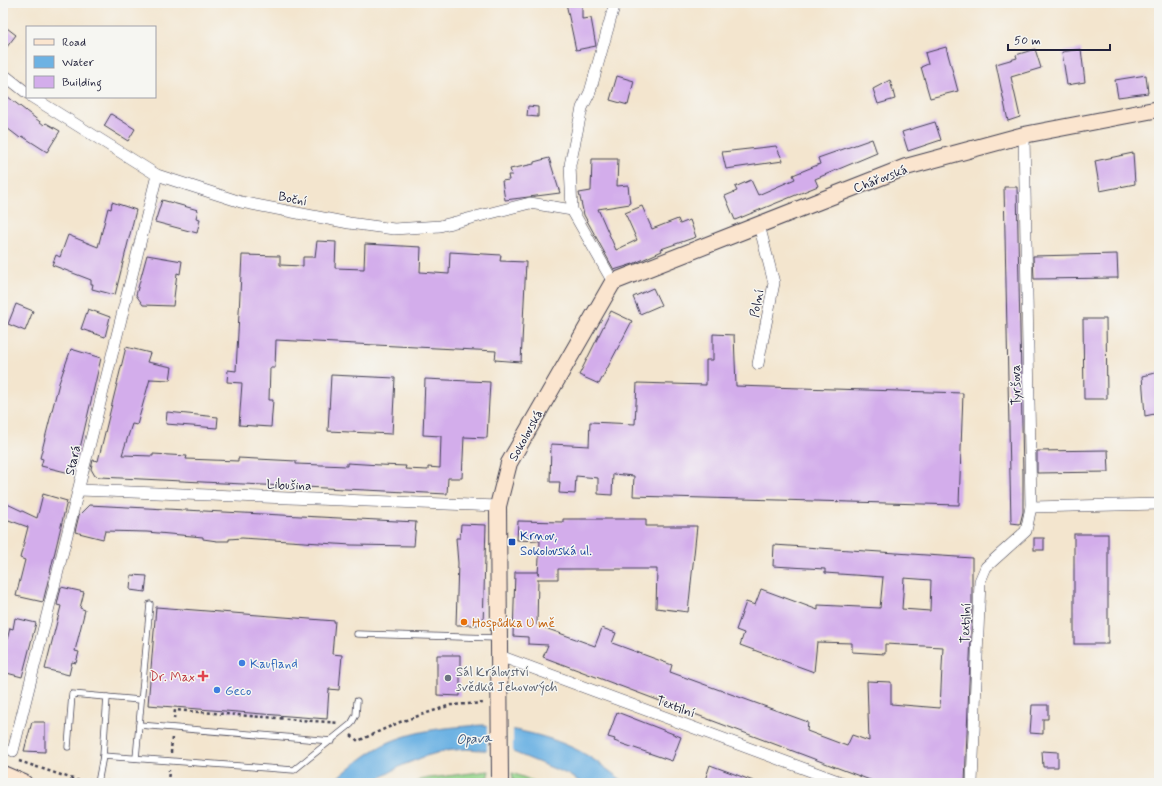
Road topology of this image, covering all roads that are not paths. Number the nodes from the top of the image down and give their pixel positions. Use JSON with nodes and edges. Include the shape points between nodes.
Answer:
{"nodes":[{"id":1,"x":616,"y":3,"type":"edge"},
{"id":2,"x":3,"y":74,"type":"edge"},
{"id":3,"x":26,"y":92,"type":"edge"},
{"id":4,"x":34,"y":98,"type":"edge"},
{"id":5,"x":1159,"y":109,"type":"edge"},
{"id":6,"x":1024,"y":135,"type":"junction"},
{"id":7,"x":157,"y":175,"type":"junction"},
{"id":8,"x":572,"y":210,"type":"junction"},
{"id":9,"x":759,"y":225,"type":"junction"},
{"id":10,"x":613,"y":282,"type":"junction"},
{"id":11,"x":758,"y":364,"type":"dead end"},
{"id":12,"x":79,"y":490,"type":"junction"},
{"id":13,"x":1159,"y":504,"type":"edge"},
{"id":14,"x":498,"y":506,"type":"junction"},
{"id":15,"x":1031,"y":507,"type":"junction"},
{"id":16,"x":150,"y":604,"type":"dead end"},
{"id":17,"x":357,"y":634,"type":"dead end"},
{"id":18,"x":499,"y":638,"type":"junction"},
{"id":19,"x":500,"y":656,"type":"junction"},
{"id":20,"x":107,"y":696,"type":"junction"},
{"id":21,"x":140,"y":700,"type":"junction"},
{"id":22,"x":357,"y":702,"type":"dead end"},
{"id":23,"x":138,"y":725,"type":"junction"},
{"id":24,"x":332,"y":741,"type":"junction"},
{"id":25,"x":68,"y":747,"type":"dead end"},
{"id":26,"x":13,"y":755,"type":"road end"},
{"id":27,"x":103,"y":756,"type":"junction"},
{"id":28,"x":136,"y":758,"type":"junction"},
{"id":29,"x":3,"y":774,"type":"edge"},
{"id":30,"x":501,"y":777,"type":"edge"},
{"id":31,"x":98,"y":782,"type":"edge"},
{"id":32,"x":24,"y":783,"type":"edge"},
{"id":33,"x":843,"y":783,"type":"edge"},
{"id":34,"x":972,"y":783,"type":"edge"}],
"edges":[{"from":1,"to":8,"type":"street","via":[[590,92],[582,108],[570,165]]},
{"from":2,"to":3,"type":"street"},
{"from":4,"to":7,"type":"street","name":"Boční"},
{"from":5,"to":6,"type":"street","name":"Chářovská"},
{"from":6,"to":9,"type":"street","name":"Chářovská","via":[[906,167]]},
{"from":6,"to":15,"type":"street","name":"Tyršova"},
{"from":7,"to":8,"type":"street","name":"Boční","via":[[241,202],[394,229],[440,226],[530,203]]},
{"from":7,"to":12,"type":"street","name":"Stará"},
{"from":8,"to":10,"type":"street"},
{"from":9,"to":10,"type":"street","name":"Chářovská"},
{"from":9,"to":11,"type":"street","name":"Polní","via":[[774,283]]},
{"from":10,"to":14,"type":"street","name":"Sokolovská","via":[[509,463]]},
{"from":12,"to":14,"type":"street","name":"Libušina"},
{"from":12,"to":26,"type":"street","name":"Stará"},
{"from":13,"to":15,"type":"street"},
{"from":14,"to":18,"type":"street","name":"Sokolovská"},
{"from":15,"to":34,"type":"street","name":"Textilní","via":[[1026,531],[986,567],[980,581]]},
{"from":16,"to":21,"type":"lane"},
{"from":17,"to":18,"type":"lane"},
{"from":18,"to":19,"type":"street","name":"Sokolovská"},
{"from":19,"to":30,"type":"street","name":"Sokolovská"},
{"from":19,"to":33,"type":"street","name":"Textilní"},
{"from":20,"to":21,"type":"lane"},
{"from":20,"to":25,"type":"lane","via":[[72,694]]},
{"from":20,"to":27,"type":"lane"},
{"from":21,"to":23,"type":"lane"},
{"from":22,"to":24,"type":"lane","via":[[356,715],[351,724]]},
{"from":23,"to":24,"type":"lane"},
{"from":23,"to":28,"type":"lane"},
{"from":24,"to":28,"type":"lane","via":[[298,768],[290,771]]},
{"from":27,"to":28,"type":"lane"},
{"from":27,"to":31,"type":"lane"},
{"from":29,"to":32,"type":"street"}]}
